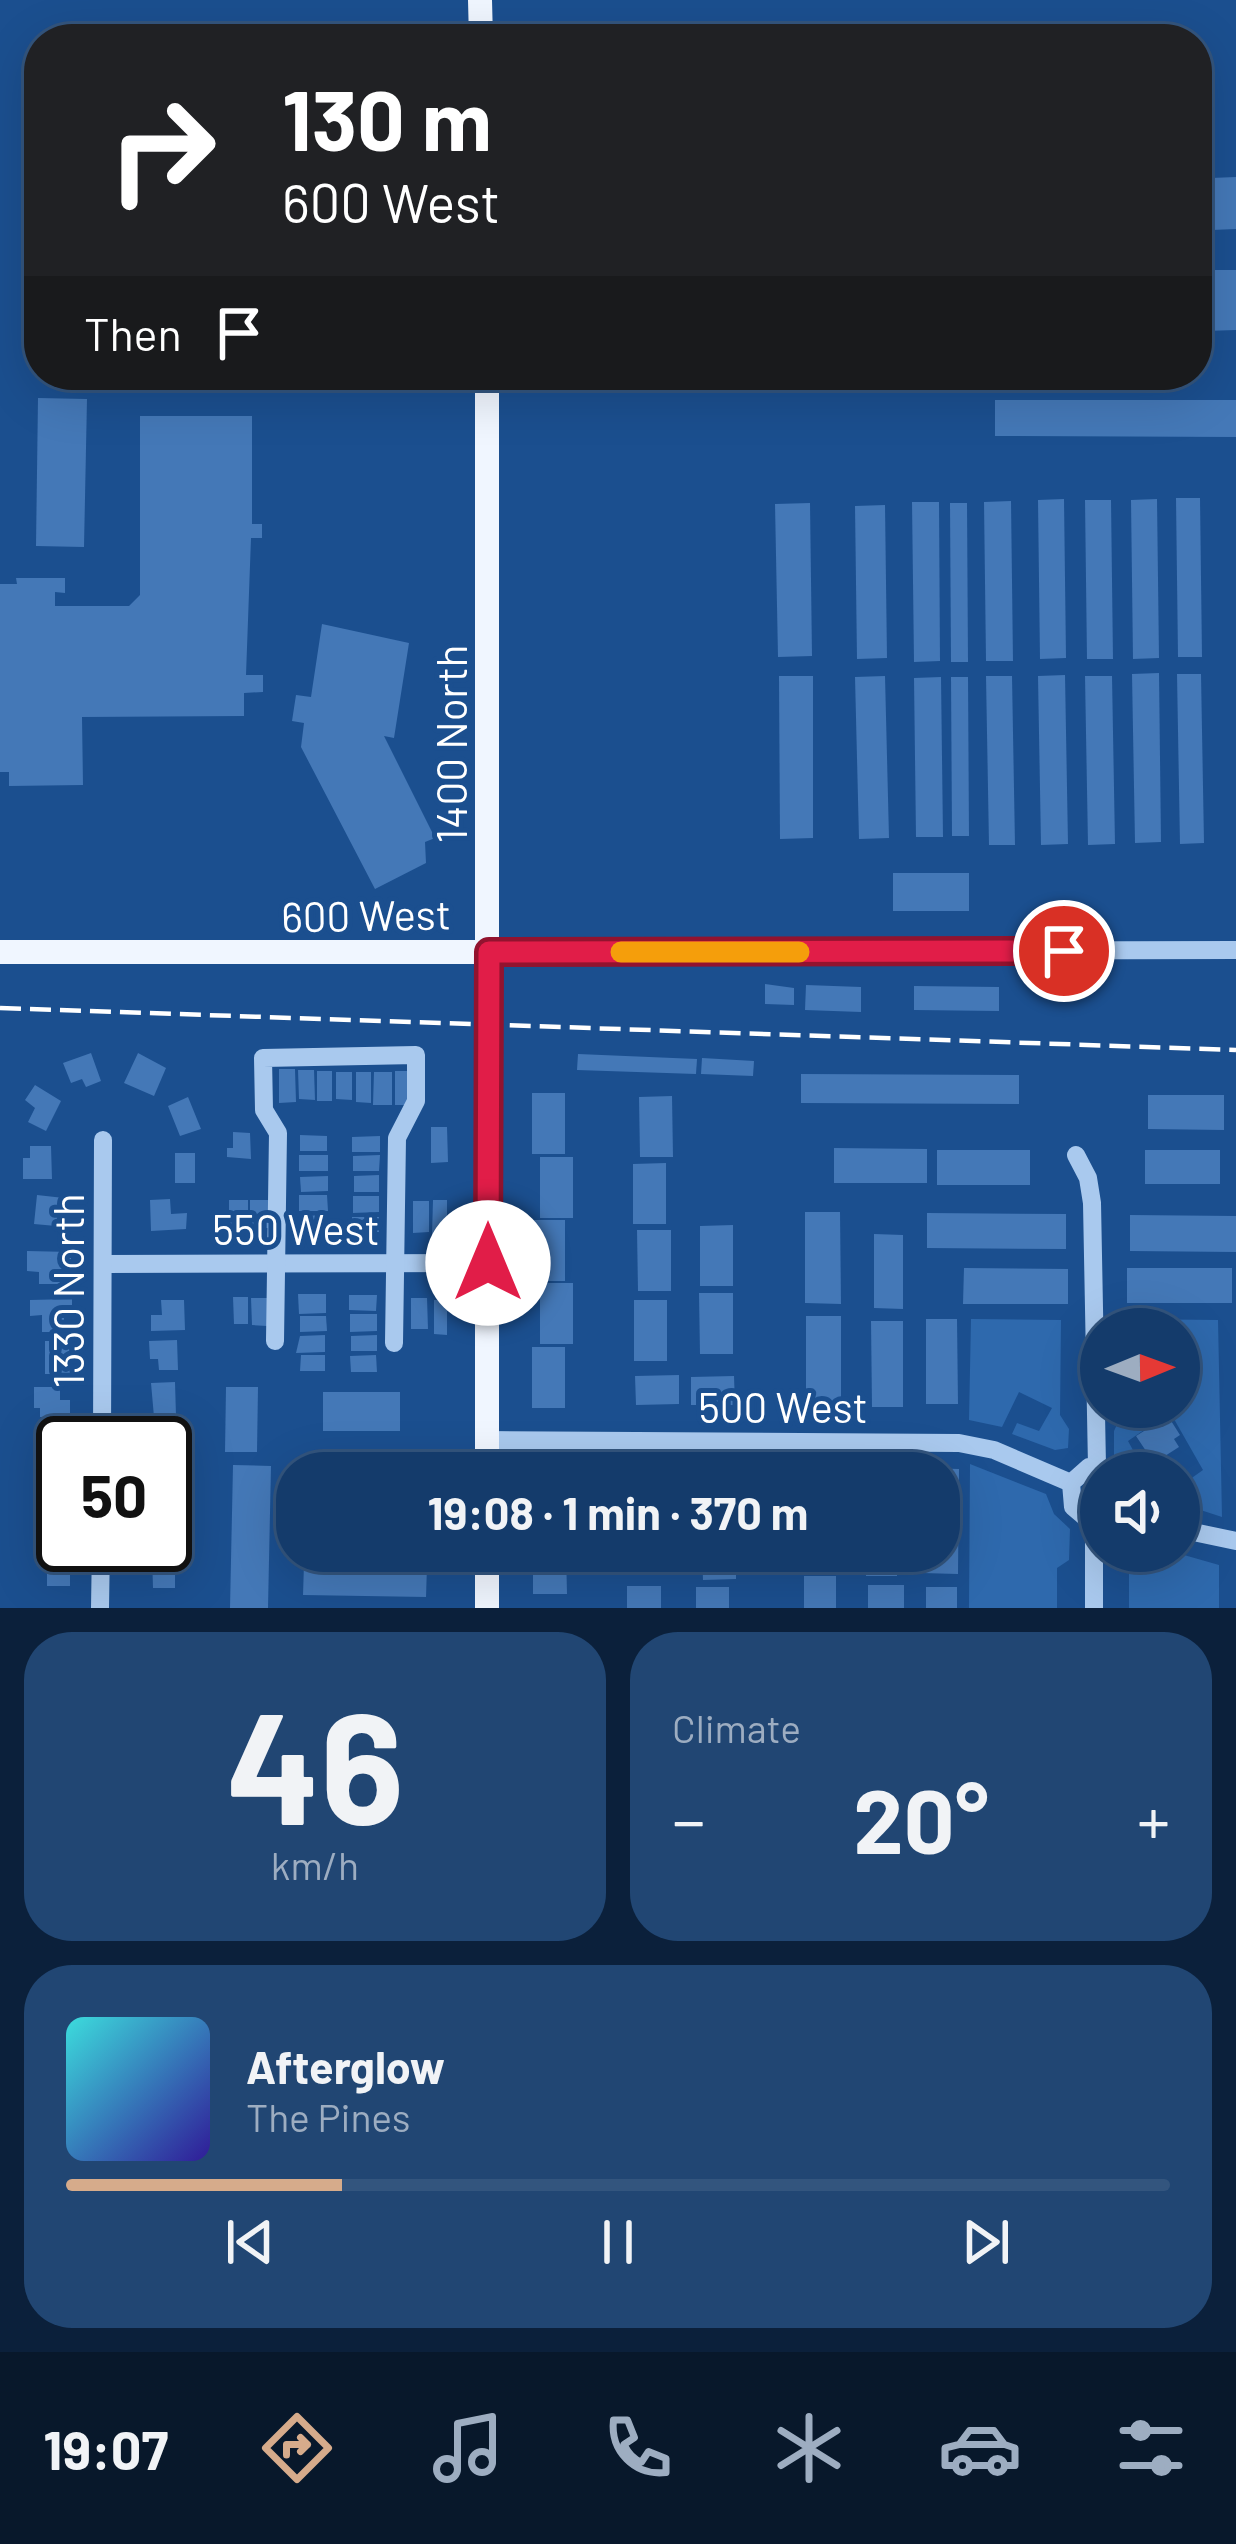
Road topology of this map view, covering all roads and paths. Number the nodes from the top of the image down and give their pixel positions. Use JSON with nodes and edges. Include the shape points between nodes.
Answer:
{"nodes":[{"id":1,"x":487,"y":390,"type":"edge"},
{"id":2,"x":1236,"y":950,"type":"edge"},
{"id":3,"x":0,"y":952,"type":"edge"},
{"id":4,"x":489,"y":952,"type":"junction"},
{"id":5,"x":104,"y":1140,"type":"dead end"},
{"id":6,"x":1076,"y":1155,"type":"dead end"},
{"id":7,"x":488,"y":1263,"type":"junction"},
{"id":8,"x":104,"y":1264,"type":"junction"},
{"id":9,"x":274,"y":1264,"type":"junction"},
{"id":10,"x":393,"y":1264,"type":"junction"},
{"id":11,"x":275,"y":1341,"type":"dead end"},
{"id":12,"x":394,"y":1343,"type":"dead end"},
{"id":13,"x":102,"y":1416,"type":"edge"},
{"id":14,"x":488,"y":1440,"type":"junction"},
{"id":15,"x":488,"y":1452,"type":"edge"},
{"id":16,"x":1104,"y":1452,"type":"edge"},
{"id":17,"x":1080,"y":1472,"type":"edge"},
{"id":18,"x":1071,"y":1483,"type":"junction"},
{"id":19,"x":1080,"y":1510,"type":"edge"},
{"id":20,"x":1200,"y":1533,"type":"edge"},
{"id":21,"x":1236,"y":1541,"type":"edge"},
{"id":22,"x":100,"y":1572,"type":"edge"},
{"id":23,"x":487,"y":1572,"type":"edge"},
{"id":24,"x":1096,"y":1572,"type":"edge"},
{"id":25,"x":100,"y":1608,"type":"edge"},
{"id":26,"x":487,"y":1608,"type":"edge"},
{"id":27,"x":1094,"y":1608,"type":"edge"}],
"edges":[{"from":1,"to":4,"type":"main road","name":"1400 North"},
{"from":2,"to":4,"type":"street","name":"600 West"},
{"from":3,"to":4,"type":"main road","name":"600 West"},
{"from":4,"to":7,"type":"main road","name":"1400 North"},
{"from":5,"to":8,"type":"street","name":"1330 North"},
{"from":6,"to":16,"type":"street","via":[[1092,1204]]},
{"from":7,"to":10,"type":"street","name":"550 West"},
{"from":7,"to":14,"type":"main road","name":"1400 North"},
{"from":8,"to":9,"type":"street","name":"550 West"},
{"from":8,"to":13,"type":"street","name":"1330 North"},
{"from":9,"to":10,"type":"street","name":"550 West"},
{"from":9,"to":10,"type":"street","via":[[278,1133],[264,1111],[263,1058],[416,1054],[416,1101],[397,1138]]},
{"from":9,"to":11,"type":"street"},
{"from":10,"to":12,"type":"street"},
{"from":14,"to":15,"type":"main road","name":"1400 North"},
{"from":14,"to":18,"type":"street","name":"500 West","via":[[959,1443]]},
{"from":17,"to":18,"type":"street"},
{"from":18,"to":19,"type":"street"},
{"from":20,"to":21,"type":"street"},
{"from":22,"to":25,"type":"street"},
{"from":23,"to":26,"type":"main road"},
{"from":24,"to":27,"type":"street"}]}
